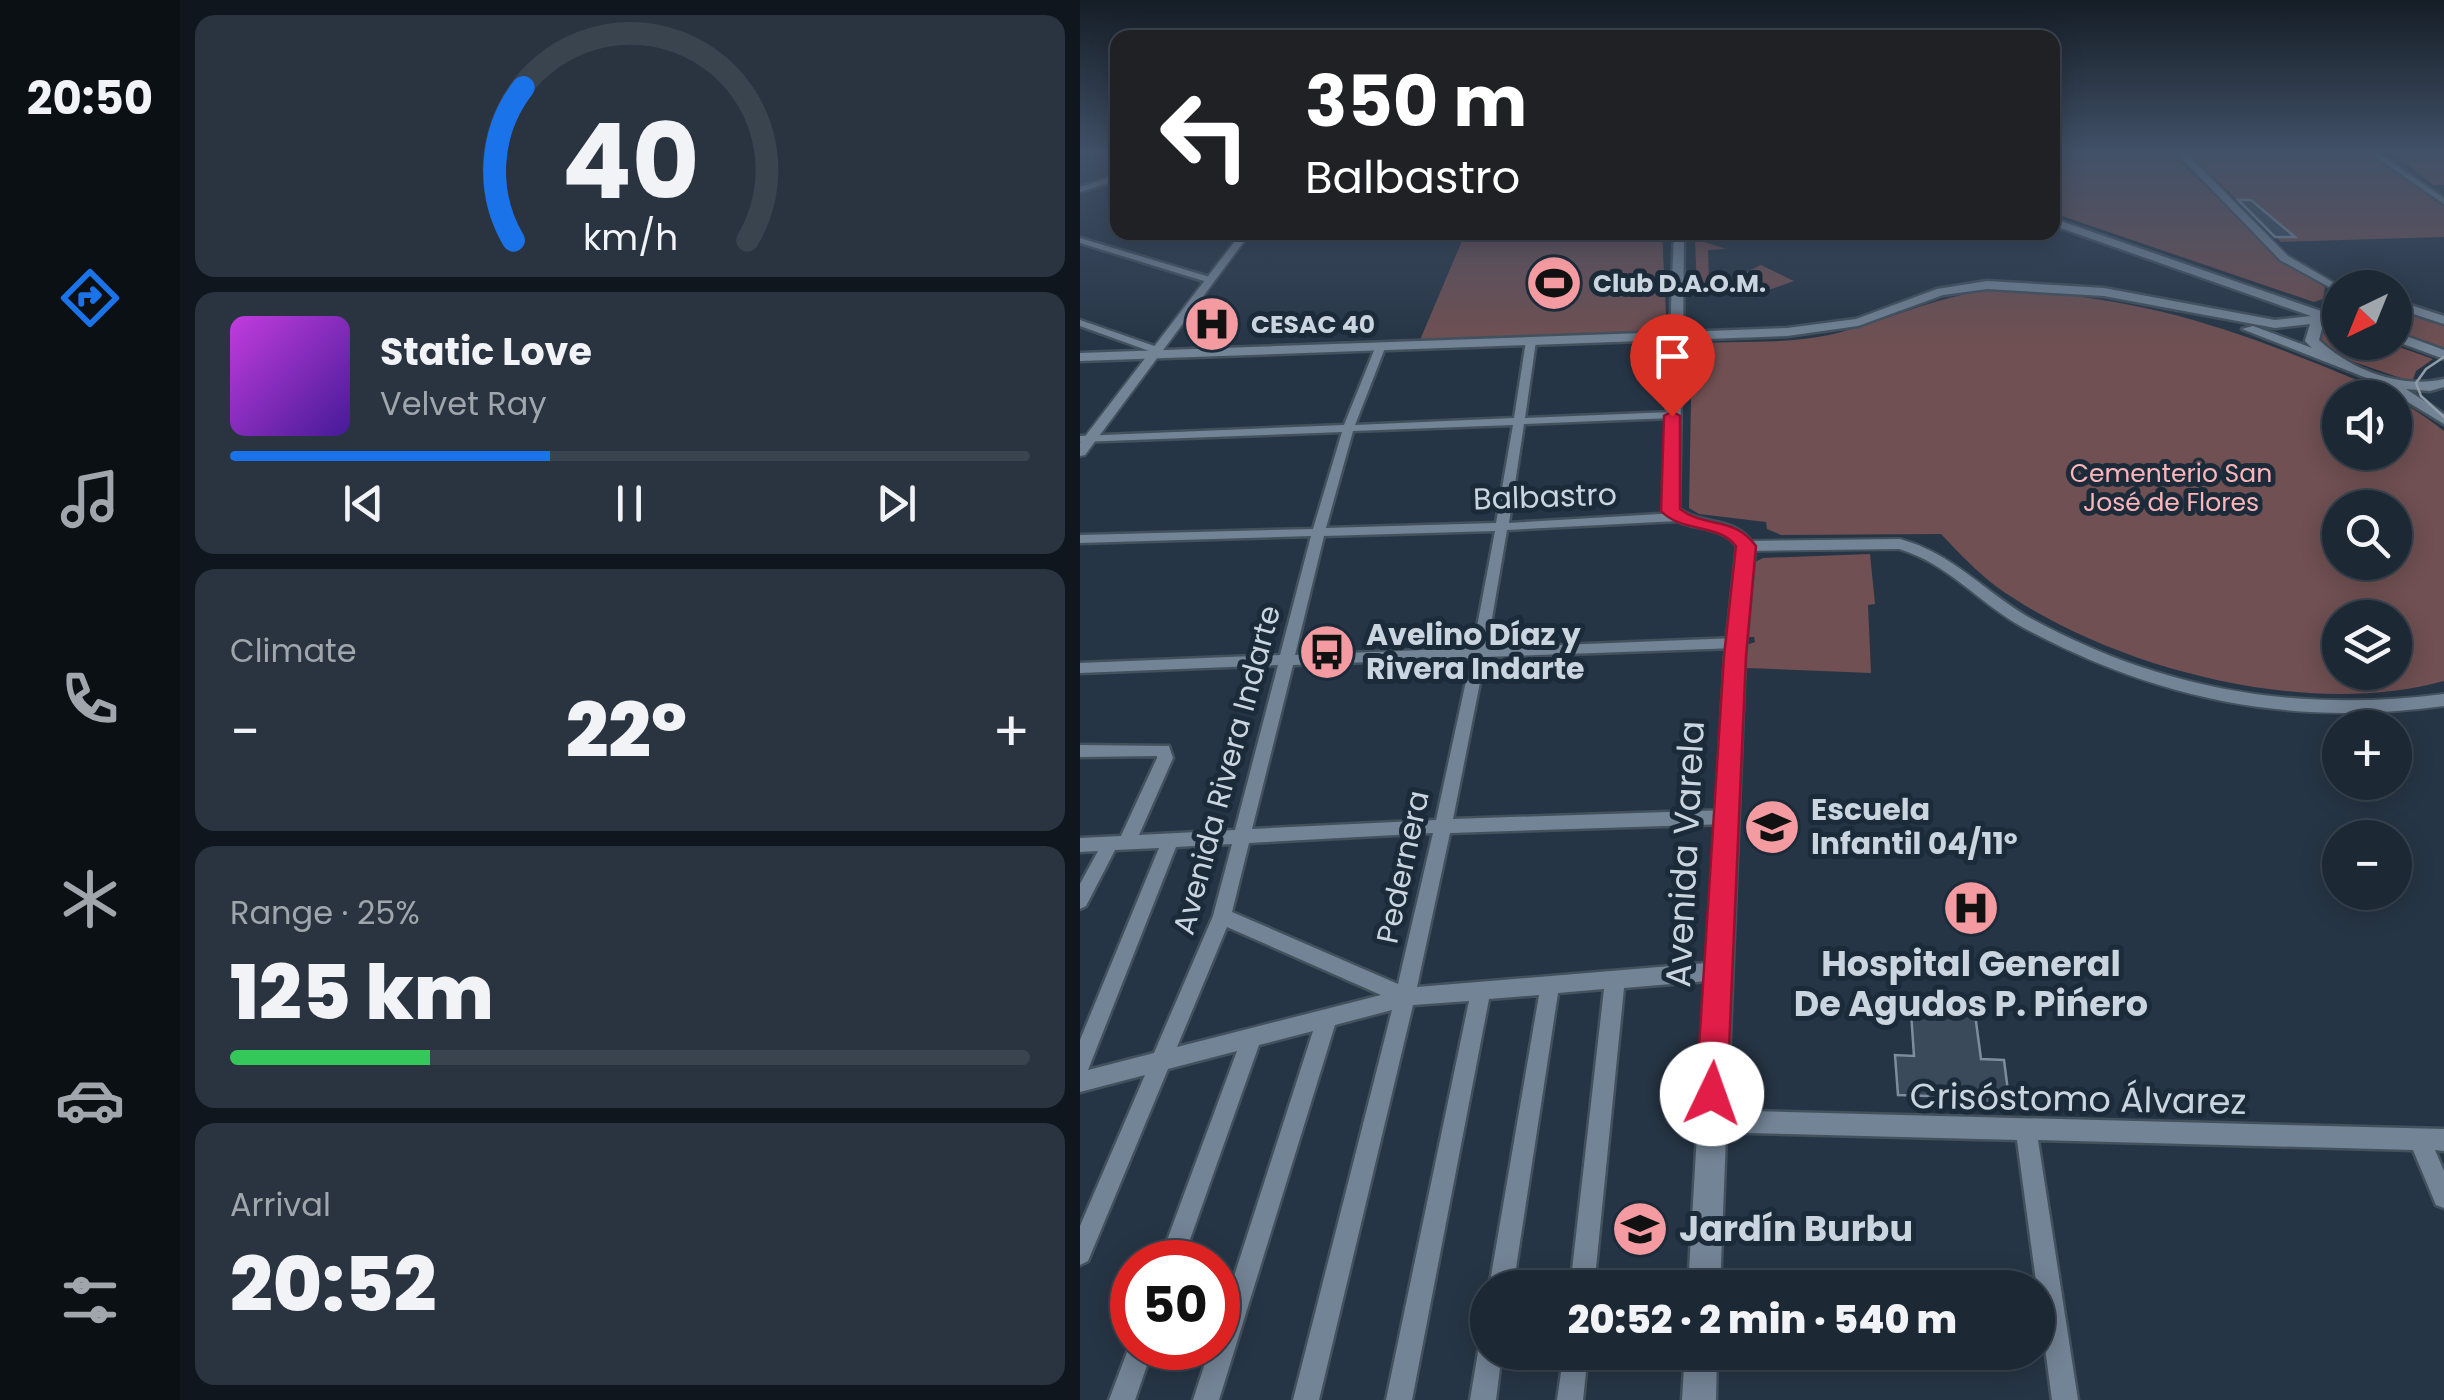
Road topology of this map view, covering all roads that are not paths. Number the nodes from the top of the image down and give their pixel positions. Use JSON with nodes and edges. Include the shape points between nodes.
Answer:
{"nodes":[{"id":1,"x":2243,"y":216,"type":"edge"},
{"id":2,"x":2060,"y":223,"type":"edge"},
{"id":3,"x":1080,"y":240,"type":"edge"},
{"id":4,"x":1241,"y":240,"type":"edge"},
{"id":5,"x":1678,"y":240,"type":"edge"},
{"id":6,"x":2272,"y":246,"type":"junction"},
{"id":7,"x":2322,"y":271,"type":"edge"},
{"id":8,"x":1210,"y":280,"type":"junction"},
{"id":9,"x":2322,"y":280,"type":"edge"},
{"id":10,"x":2412,"y":309,"type":"edge"},
{"id":11,"x":2198,"y":312,"type":"junction"},
{"id":12,"x":2322,"y":312,"type":"edge"},
{"id":13,"x":2322,"y":316,"type":"edge"},
{"id":14,"x":2444,"y":320,"type":"edge"},
{"id":15,"x":1080,"y":323,"type":"edge"},
{"id":16,"x":2322,"y":328,"type":"edge"},
{"id":17,"x":1676,"y":336,"type":"junction"},
{"id":18,"x":1531,"y":341,"type":"junction"},
{"id":19,"x":2412,"y":345,"type":"edge"},
{"id":20,"x":1380,"y":348,"type":"junction"},
{"id":21,"x":2322,"y":350,"type":"edge"},
{"id":22,"x":1154,"y":352,"type":"junction"},
{"id":23,"x":2444,"y":357,"type":"edge"},
{"id":24,"x":1080,"y":358,"type":"edge"},
{"id":25,"x":2334,"y":360,"type":"edge"},
{"id":26,"x":2336,"y":362,"type":"junction"},
{"id":27,"x":2370,"y":375,"type":"junction"},
{"id":28,"x":2442,"y":384,"type":"edge"},
{"id":29,"x":2444,"y":408,"type":"edge"},
{"id":30,"x":1672,"y":416,"type":"junction"},
{"id":31,"x":2444,"y":420,"type":"edge"},
{"id":32,"x":1520,"y":421,"type":"junction"},
{"id":33,"x":1348,"y":429,"type":"junction"},
{"id":34,"x":1085,"y":439,"type":"edge"},
{"id":35,"x":1080,"y":452,"type":"edge"},
{"id":36,"x":1676,"y":517,"type":"junction"},
{"id":37,"x":1501,"y":527,"type":"junction"},
{"id":38,"x":1319,"y":531,"type":"junction"},
{"id":39,"x":1080,"y":539,"type":"edge"},
{"id":40,"x":1746,"y":546,"type":"junction"},
{"id":41,"x":1736,"y":642,"type":"junction"},
{"id":42,"x":1477,"y":654,"type":"junction"},
{"id":43,"x":1286,"y":660,"type":"junction"},
{"id":44,"x":1080,"y":668,"type":"edge"},
{"id":45,"x":2444,"y":700,"type":"edge"},
{"id":46,"x":1080,"y":751,"type":"edge"},
{"id":47,"x":1728,"y":817,"type":"junction"},
{"id":48,"x":1442,"y":826,"type":"junction"},
{"id":49,"x":1242,"y":837,"type":"junction"},
{"id":50,"x":1170,"y":840,"type":"junction"},
{"id":51,"x":1119,"y":843,"type":"junction"},
{"id":52,"x":1080,"y":845,"type":"edge"},
{"id":53,"x":1080,"y":901,"type":"edge"},
{"id":54,"x":1222,"y":916,"type":"junction"},
{"id":55,"x":1719,"y":971,"type":"junction"},
{"id":56,"x":1615,"y":980,"type":"junction"},
{"id":57,"x":1550,"y":986,"type":"junction"},
{"id":58,"x":1480,"y":994,"type":"junction"},
{"id":59,"x":1407,"y":997,"type":"junction"},
{"id":60,"x":1327,"y":1019,"type":"junction"},
{"id":61,"x":1251,"y":1040,"type":"junction"},
{"id":62,"x":1162,"y":1062,"type":"junction"},
{"id":63,"x":1080,"y":1066,"type":"edge"},
{"id":64,"x":1080,"y":1082,"type":"edge"},
{"id":65,"x":1710,"y":1122,"type":"junction"},
{"id":66,"x":2026,"y":1130,"type":"junction"},
{"id":67,"x":2420,"y":1140,"type":"junction"},
{"id":68,"x":2444,"y":1140,"type":"edge"},
{"id":69,"x":2444,"y":1198,"type":"edge"},
{"id":70,"x":1179,"y":1240,"type":"edge"},
{"id":71,"x":1080,"y":1254,"type":"edge"},
{"id":72,"x":1504,"y":1270,"type":"edge"},
{"id":73,"x":1584,"y":1270,"type":"edge"},
{"id":74,"x":1705,"y":1270,"type":"edge"},
{"id":75,"x":1133,"y":1370,"type":"edge"},
{"id":76,"x":1487,"y":1370,"type":"edge"},
{"id":77,"x":1574,"y":1370,"type":"edge"},
{"id":78,"x":1700,"y":1370,"type":"edge"},
{"id":79,"x":1122,"y":1400,"type":"edge"},
{"id":80,"x":1206,"y":1400,"type":"edge"},
{"id":81,"x":1306,"y":1400,"type":"edge"},
{"id":82,"x":1399,"y":1400,"type":"edge"},
{"id":83,"x":1482,"y":1400,"type":"edge"},
{"id":84,"x":1570,"y":1400,"type":"edge"},
{"id":85,"x":1699,"y":1400,"type":"edge"},
{"id":86,"x":2065,"y":1400,"type":"edge"}],
"edges":[{"from":1,"to":6,"type":"street"},
{"from":2,"to":12,"type":"main road"},
{"from":3,"to":8,"type":"street"},
{"from":4,"to":8,"type":"street"},
{"from":5,"to":17,"type":"main road"},
{"from":6,"to":7,"type":"street"},
{"from":6,"to":9,"type":"street"},
{"from":8,"to":22,"type":"street"},
{"from":10,"to":14,"type":"main road"},
{"from":11,"to":13,"type":"main road","via":[[2261,323]]},
{"from":11,"to":17,"type":"main road","via":[[2104,292],[1987,285],[1941,292],[1829,327]]},
{"from":11,"to":26,"type":"main road"},
{"from":15,"to":22,"type":"street"},
{"from":16,"to":21,"type":"main road","via":[[2312,341]]},
{"from":17,"to":18,"type":"main road"},
{"from":17,"to":30,"type":"main road"},
{"from":18,"to":20,"type":"main road"},
{"from":18,"to":32,"type":"street","name":"Pedernera"},
{"from":19,"to":23,"type":"main road"},
{"from":20,"to":22,"type":"main road"},
{"from":20,"to":33,"type":"street","name":"Avenida Rivera Indarte"},
{"from":22,"to":24,"type":"main road"},
{"from":22,"to":34,"type":"street"},
{"from":25,"to":26,"type":"main road"},
{"from":26,"to":27,"type":"main road"},
{"from":27,"to":28,"type":"main road","via":[[2416,387]]},
{"from":27,"to":31,"type":"main road"},
{"from":28,"to":29,"type":"main road","via":[[2436,396]]},
{"from":30,"to":32,"type":"street"},
{"from":30,"to":36,"type":"main road"},
{"from":32,"to":33,"type":"street"},
{"from":32,"to":37,"type":"street","name":"Pedernera"},
{"from":33,"to":34,"type":"street"},
{"from":33,"to":38,"type":"street","name":"Avenida Rivera Indarte"},
{"from":34,"to":35,"type":"street"},
{"from":36,"to":37,"type":"street","name":"Balbastro"},
{"from":36,"to":40,"type":"main road","name":"Balbastro","via":[[1735,532]]},
{"from":37,"to":38,"type":"street","name":"Balbastro"},
{"from":37,"to":42,"type":"street","name":"Pedernera"},
{"from":38,"to":39,"type":"street","name":"Balbastro"},
{"from":38,"to":43,"type":"street","name":"Avenida Rivera Indarte"},
{"from":40,"to":41,"type":"main road","name":"Avenida Varela"},
{"from":40,"to":45,"type":"street","name":"Balbastro","via":[[1918,547],[1994,603],[2058,639],[2219,693],[2350,707]]},
{"from":41,"to":42,"type":"street"},
{"from":41,"to":47,"type":"main road","name":"Avenida Varela"},
{"from":42,"to":43,"type":"street"},
{"from":42,"to":48,"type":"street","name":"Pedernera"},
{"from":43,"to":44,"type":"street"},
{"from":43,"to":49,"type":"street","name":"Avenida Rivera Indarte"},
{"from":46,"to":51,"type":"street","via":[[1163,750],[1165,758]]},
{"from":47,"to":48,"type":"street"},
{"from":47,"to":55,"type":"main road","name":"Avenida Varela"},
{"from":48,"to":49,"type":"street"},
{"from":48,"to":59,"type":"street","name":"Pedernera"},
{"from":49,"to":50,"type":"street"},
{"from":49,"to":54,"type":"street","name":"Avenida Rivera Indarte"},
{"from":50,"to":51,"type":"street"},
{"from":50,"to":63,"type":"street"},
{"from":51,"to":52,"type":"street"},
{"from":51,"to":53,"type":"street"},
{"from":54,"to":59,"type":"street"},
{"from":54,"to":62,"type":"street","name":"Avenida Rivera Indarte"},
{"from":55,"to":56,"type":"street"},
{"from":55,"to":65,"type":"main road","name":"Avenida Varela"},
{"from":56,"to":57,"type":"street"},
{"from":56,"to":73,"type":"street"},
{"from":57,"to":58,"type":"street"},
{"from":57,"to":72,"type":"street"},
{"from":58,"to":59,"type":"street"},
{"from":58,"to":82,"type":"street"},
{"from":59,"to":60,"type":"street"},
{"from":59,"to":81,"type":"street","name":"Pedernera"},
{"from":60,"to":61,"type":"street"},
{"from":60,"to":80,"type":"street"},
{"from":61,"to":62,"type":"street"},
{"from":61,"to":70,"type":"street"},
{"from":62,"to":64,"type":"street"},
{"from":62,"to":71,"type":"street","name":"Avenida Rivera Indarte"},
{"from":65,"to":66,"type":"street","name":"Crisóstomo Álvarez"},
{"from":65,"to":74,"type":"main road","name":"Avenida Varela"},
{"from":66,"to":67,"type":"street","name":"Crisóstomo Álvarez"},
{"from":66,"to":86,"type":"street"},
{"from":67,"to":68,"type":"street","name":"Crisóstomo Álvarez"},
{"from":67,"to":69,"type":"street"},
{"from":75,"to":79,"type":"street"},
{"from":76,"to":83,"type":"street"},
{"from":77,"to":84,"type":"street"},
{"from":78,"to":85,"type":"main road"}]}
